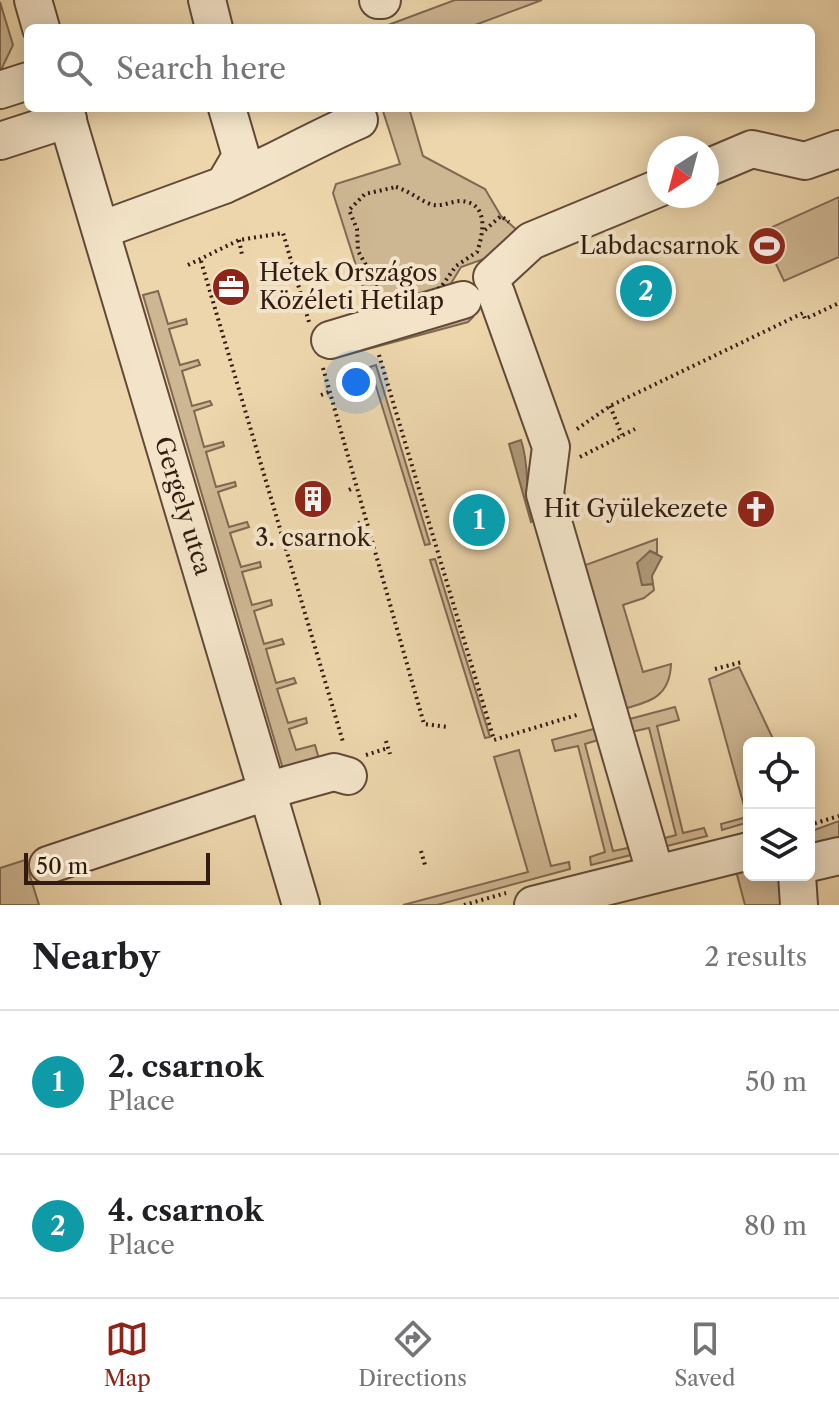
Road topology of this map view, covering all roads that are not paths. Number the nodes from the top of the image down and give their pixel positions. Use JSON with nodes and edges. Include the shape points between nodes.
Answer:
{"nodes":[{"id":1,"x":33,"y":0,"type":"edge"},
{"id":2,"x":207,"y":0,"type":"edge"},
{"id":3,"x":40,"y":24,"type":"edge"},
{"id":4,"x":213,"y":24,"type":"edge"},
{"id":5,"x":24,"y":82,"type":"edge"},
{"id":6,"x":0,"y":90,"type":"edge"},
{"id":7,"x":228,"y":112,"type":"edge"},
{"id":8,"x":66,"y":114,"type":"edge"},
{"id":9,"x":359,"y":120,"type":"dead end"},
{"id":10,"x":0,"y":141,"type":"edge"},
{"id":11,"x":839,"y":149,"type":"edge"},
{"id":12,"x":719,"y":163,"type":"edge"},
{"id":13,"x":224,"y":185,"type":"junction"},
{"id":14,"x":647,"y":193,"type":"edge"},
{"id":15,"x":101,"y":230,"type":"junction"},
{"id":16,"x":482,"y":280,"type":"junction"},
{"id":17,"x":319,"y":339,"type":"road end"},
{"id":18,"x":347,"y":764,"type":"road end"},
{"id":19,"x":268,"y":791,"type":"junction"},
{"id":20,"x":743,"y":852,"type":"edge"},
{"id":21,"x":839,"y":856,"type":"edge"},
{"id":22,"x":815,"y":862,"type":"edge"},
{"id":23,"x":48,"y":865,"type":"dead end"},
{"id":24,"x":655,"y":872,"type":"junction"},
{"id":25,"x":797,"y":881,"type":"edge"},
{"id":26,"x":301,"y":905,"type":"edge"},
{"id":27,"x":533,"y":905,"type":"edge"},
{"id":28,"x":799,"y":905,"type":"edge"}],
"edges":[{"from":1,"to":3,"type":"street"},
{"from":2,"to":4,"type":"street"},
{"from":5,"to":6,"type":"street"},
{"from":7,"to":13,"type":"street","via":[[241,156]]},
{"from":8,"to":10,"type":"street"},
{"from":8,"to":15,"type":"street","name":"Gergely utca"},
{"from":9,"to":13,"type":"street"},
{"from":11,"to":12,"type":"street","via":[[805,161],[752,149]]},
{"from":13,"to":15,"type":"street"},
{"from":14,"to":16,"type":"street","via":[[531,241]]},
{"from":15,"to":19,"type":"street","name":"Gergely utca"},
{"from":16,"to":17,"type":"street"},
{"from":16,"to":24,"type":"street","via":[[551,447],[545,494]]},
{"from":18,"to":19,"type":"street"},
{"from":19,"to":23,"type":"street"},
{"from":19,"to":26,"type":"street","name":"Gergely utca"},
{"from":20,"to":24,"type":"street"},
{"from":21,"to":22,"type":"street"},
{"from":24,"to":27,"type":"street"},
{"from":25,"to":28,"type":"street"}]}
